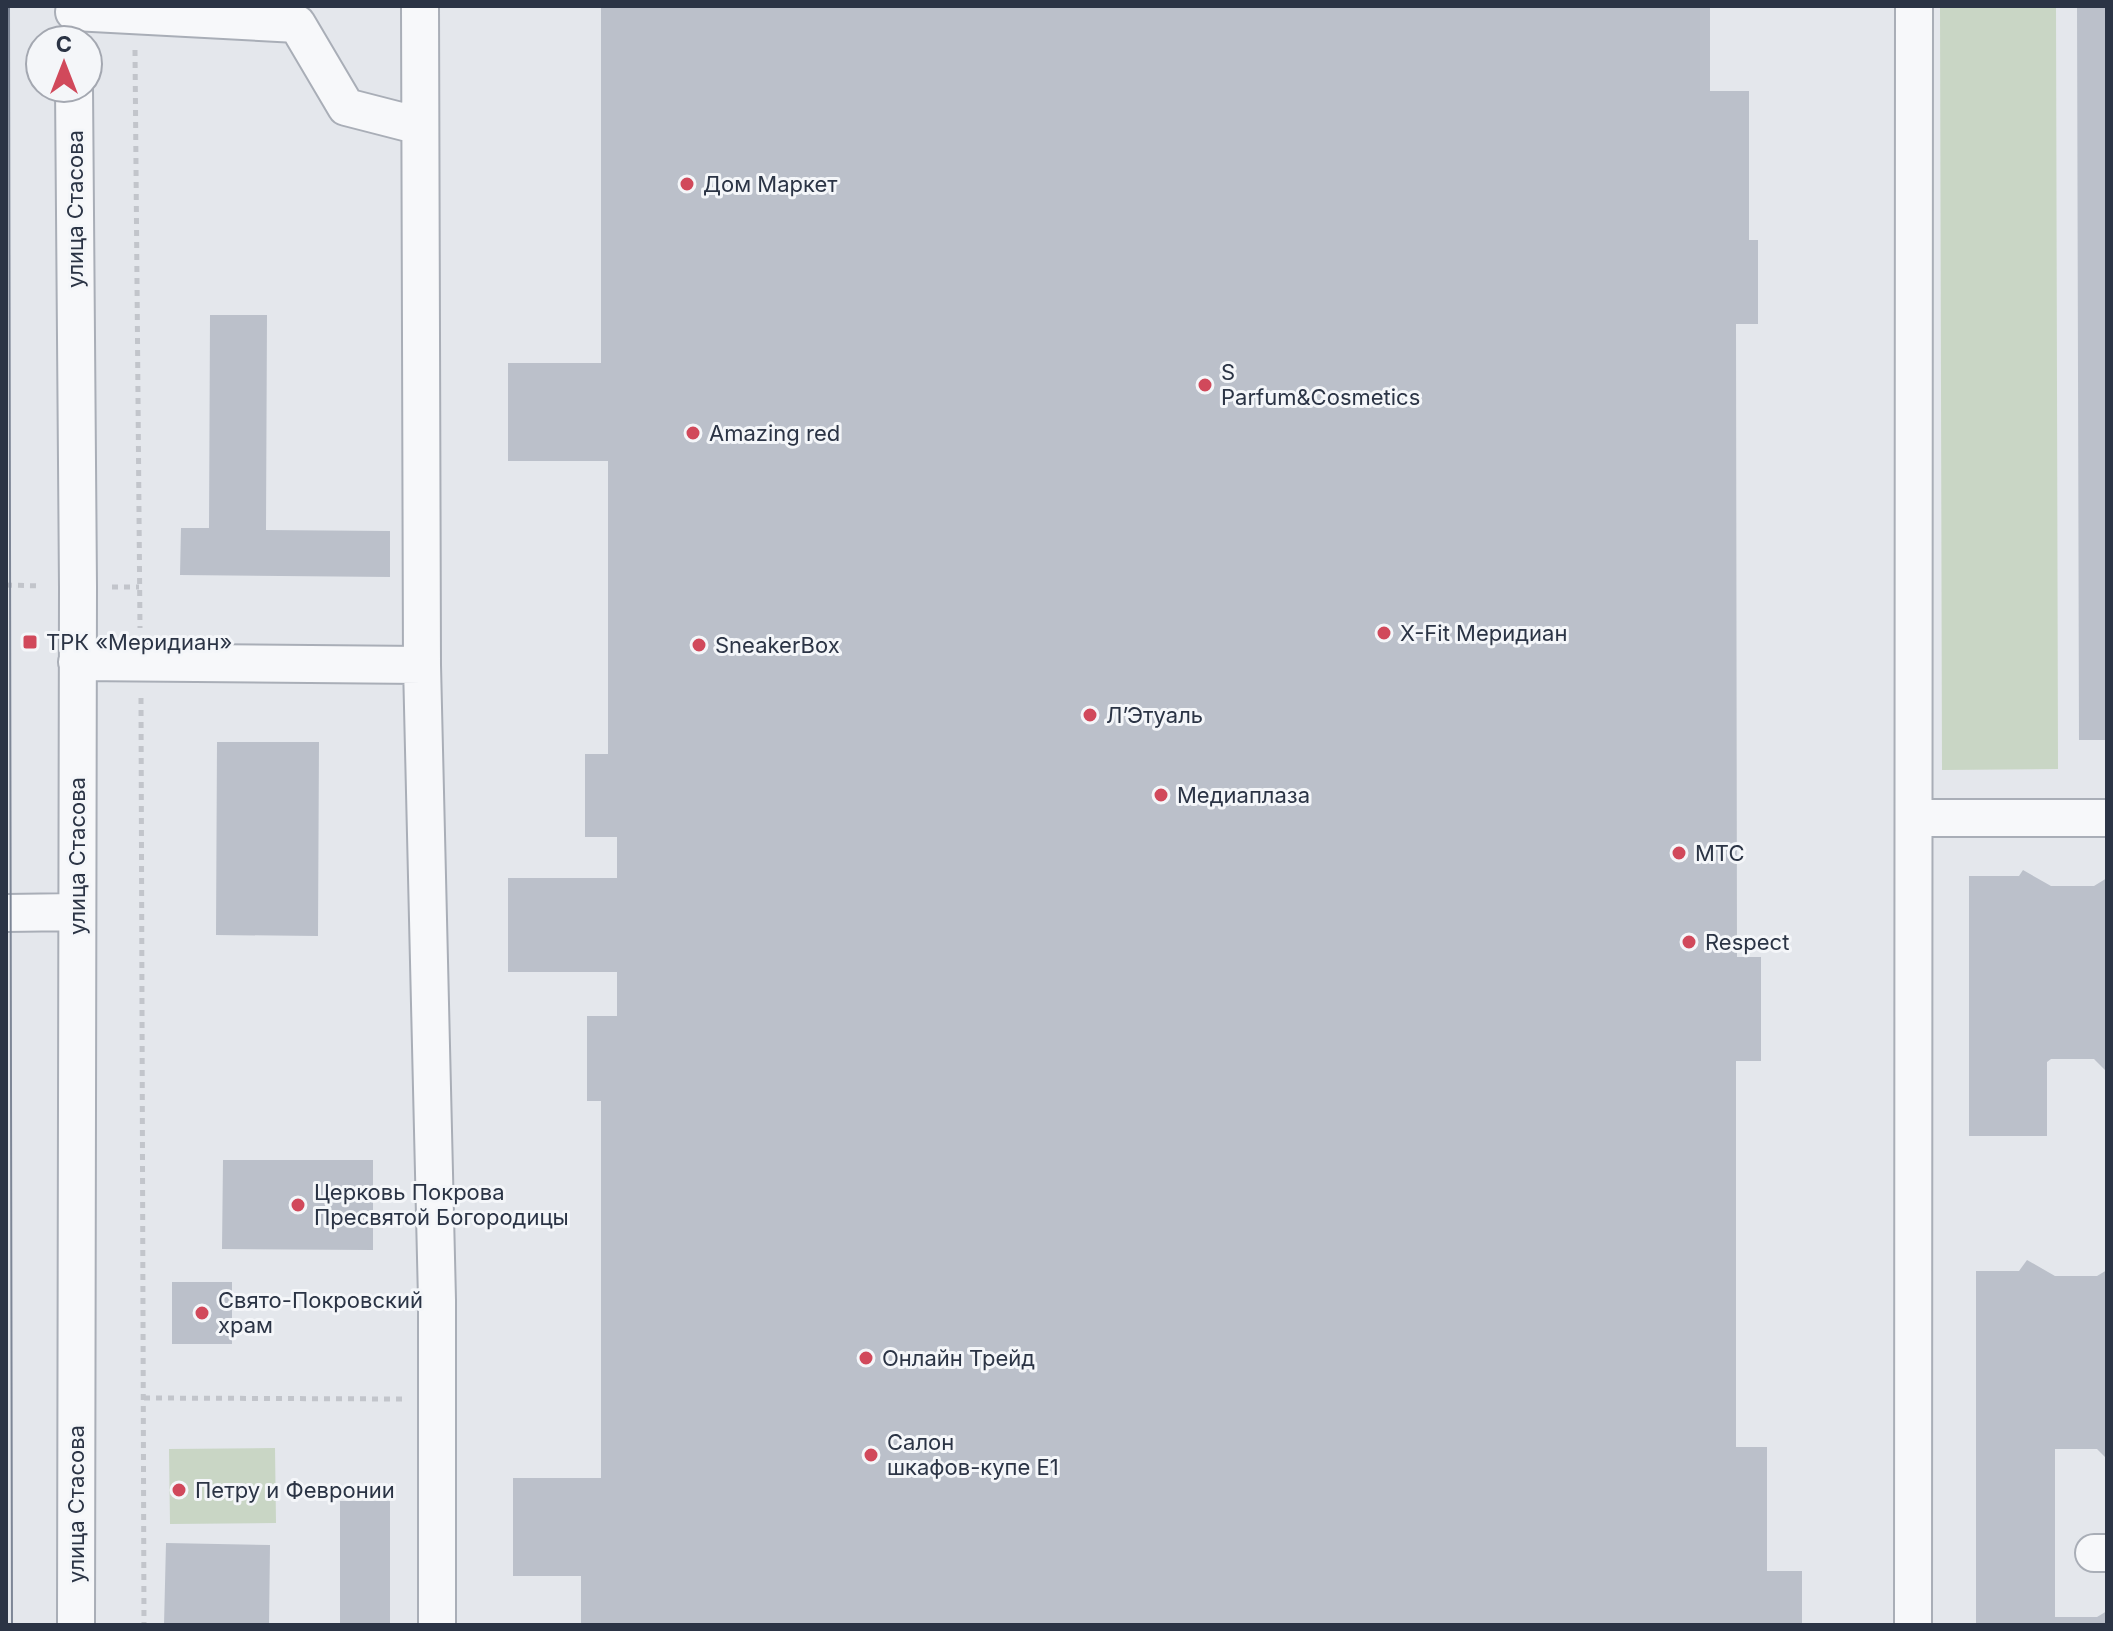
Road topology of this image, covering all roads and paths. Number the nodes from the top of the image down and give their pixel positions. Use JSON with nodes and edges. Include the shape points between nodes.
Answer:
{"nodes":[{"id":1,"x":420,"y":6,"type":"edge"},
{"id":2,"x":1914,"y":6,"type":"edge"},
{"id":3,"x":135,"y":15,"type":"junction"},
{"id":4,"x":74,"y":19,"type":"edge"},
{"id":5,"x":74,"y":104,"type":"edge"},
{"id":6,"x":420,"y":126,"type":"junction"},
{"id":7,"x":77,"y":662,"type":"junction"},
{"id":8,"x":141,"y":662,"type":"junction"},
{"id":9,"x":422,"y":665,"type":"junction"},
{"id":10,"x":1914,"y":818,"type":"junction"},
{"id":11,"x":2107,"y":818,"type":"edge"},
{"id":12,"x":77,"y":912,"type":"junction"},
{"id":13,"x":6,"y":913,"type":"edge"},
{"id":14,"x":144,"y":1398,"type":"junction"},
{"id":15,"x":437,"y":1398,"type":"junction"},
{"id":16,"x":76,"y":1625,"type":"edge"},
{"id":17,"x":144,"y":1625,"type":"edge"},
{"id":18,"x":437,"y":1625,"type":"edge"},
{"id":19,"x":1913,"y":1625,"type":"edge"}],
"edges":[{"from":1,"to":6,"type":"street"},
{"from":2,"to":10,"type":"street"},
{"from":3,"to":4,"type":"street"},
{"from":3,"to":6,"type":"street","via":[[297,24],[346,107]]},
{"from":3,"to":8,"type":"path"},
{"from":5,"to":7,"type":"street","name":"улица Стасова"},
{"from":6,"to":9,"type":"street"},
{"from":7,"to":8,"type":"street"},
{"from":7,"to":12,"type":"street","name":"улица Стасова"},
{"from":8,"to":9,"type":"street"},
{"from":8,"to":14,"type":"path"},
{"from":9,"to":15,"type":"street"},
{"from":10,"to":11,"type":"street"},
{"from":10,"to":19,"type":"street"},
{"from":12,"to":13,"type":"street"},
{"from":12,"to":16,"type":"street","name":"улица Стасова"},
{"from":14,"to":15,"type":"path"},
{"from":14,"to":17,"type":"path"},
{"from":15,"to":18,"type":"street"}]}
